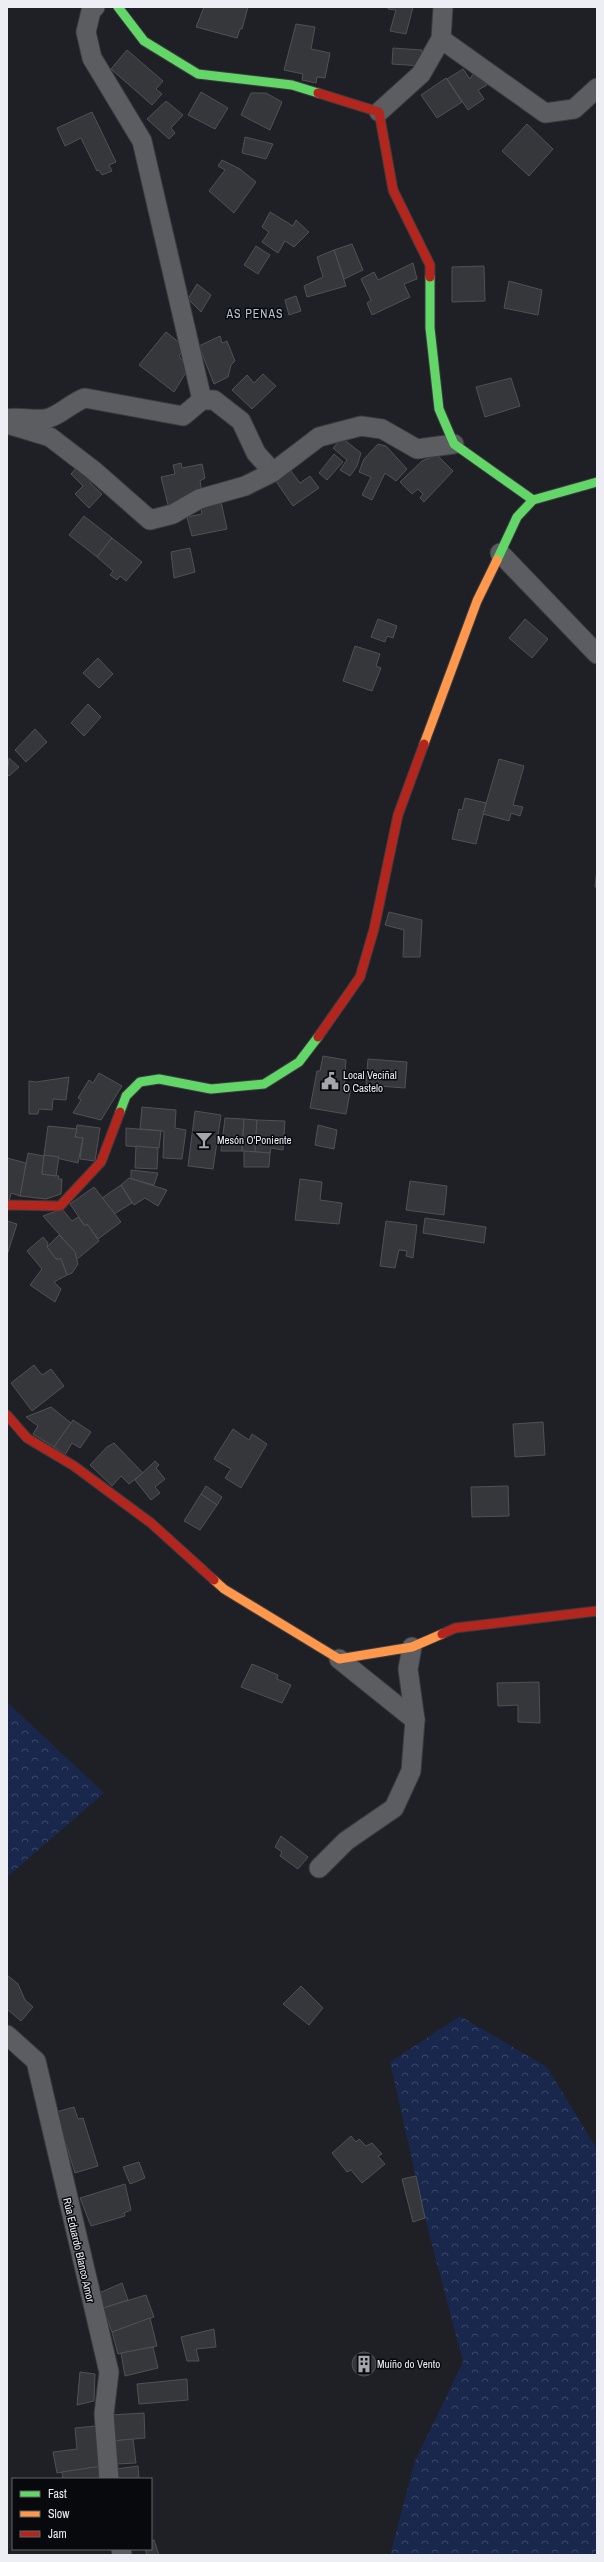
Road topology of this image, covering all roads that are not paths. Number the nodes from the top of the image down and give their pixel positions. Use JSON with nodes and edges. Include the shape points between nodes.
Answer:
{"nodes":[{"id":1,"x":96,"y":7,"type":"edge"},
{"id":2,"x":118,"y":7,"type":"edge"},
{"id":3,"x":443,"y":7,"type":"edge"},
{"id":4,"x":441,"y":39,"type":"junction"},
{"id":5,"x":597,"y":88,"type":"edge"},
{"id":6,"x":379,"y":112,"type":"junction"},
{"id":7,"x":202,"y":400,"type":"junction"},
{"id":8,"x":7,"y":419,"type":"edge"},
{"id":9,"x":7,"y":424,"type":"edge"},
{"id":10,"x":454,"y":444,"type":"junction"},
{"id":11,"x":273,"y":472,"type":"junction"},
{"id":12,"x":597,"y":482,"type":"edge"},
{"id":13,"x":533,"y":500,"type":"junction"},
{"id":14,"x":500,"y":553,"type":"junction"},
{"id":15,"x":597,"y":654,"type":"edge"},
{"id":16,"x":7,"y":1205,"type":"edge"},
{"id":17,"x":7,"y":1415,"type":"edge"},
{"id":18,"x":597,"y":1611,"type":"edge"},
{"id":19,"x":412,"y":1647,"type":"junction"},
{"id":20,"x":339,"y":1659,"type":"junction"},
{"id":21,"x":415,"y":1720,"type":"junction"},
{"id":22,"x":319,"y":1868,"type":"dead end"},
{"id":23,"x":7,"y":2035,"type":"edge"},
{"id":24,"x":109,"y":2478,"type":"edge"}],
"edges":[{"from":1,"to":7,"type":"street","via":[[91,11],[86,32],[92,58],[142,141]]},
{"from":2,"to":6,"type":"street","via":[[144,41],[198,74],[292,85]]},
{"from":3,"to":4,"type":"street"},
{"from":4,"to":5,"type":"street","via":[[545,113],[574,109]]},
{"from":4,"to":6,"type":"street","via":[[421,74]]},
{"from":6,"to":10,"type":"street","via":[[393,190],[430,265],[430,328],[439,409]]},
{"from":7,"to":8,"type":"street","via":[[183,416],[85,398],[47,419]]},
{"from":7,"to":11,"type":"street","via":[[214,400],[241,421],[256,453]]},
{"from":9,"to":11,"type":"street","via":[[50,437],[93,470],[150,520],[173,514],[199,499],[245,486]]},
{"from":10,"to":11,"type":"street","via":[[418,449],[382,429],[362,426],[319,437]]},
{"from":10,"to":13,"type":"street"},
{"from":12,"to":13,"type":"street"},
{"from":13,"to":14,"type":"street","via":[[517,518]]},
{"from":14,"to":15,"type":"street"},
{"from":14,"to":16,"type":"street","via":[[477,601],[398,815],[374,930],[360,978],[332,1020],[299,1062],[264,1084],[211,1090],[159,1079],[140,1082],[126,1096],[101,1162],[60,1206]]},
{"from":17,"to":20,"type":"street","via":[[27,1438],[74,1466],[151,1523],[224,1589]]},
{"from":18,"to":19,"type":"street","via":[[455,1628]]},
{"from":19,"to":20,"type":"street"},
{"from":19,"to":21,"type":"street","via":[[408,1669]]},
{"from":20,"to":21,"type":"street"},
{"from":21,"to":22,"type":"street","via":[[411,1771],[394,1808],[346,1841]]},
{"from":23,"to":24,"type":"street","name":"Rúa Eduardo Blanco Amor","via":[[36,2061],[109,2372],[104,2414]]}]}
